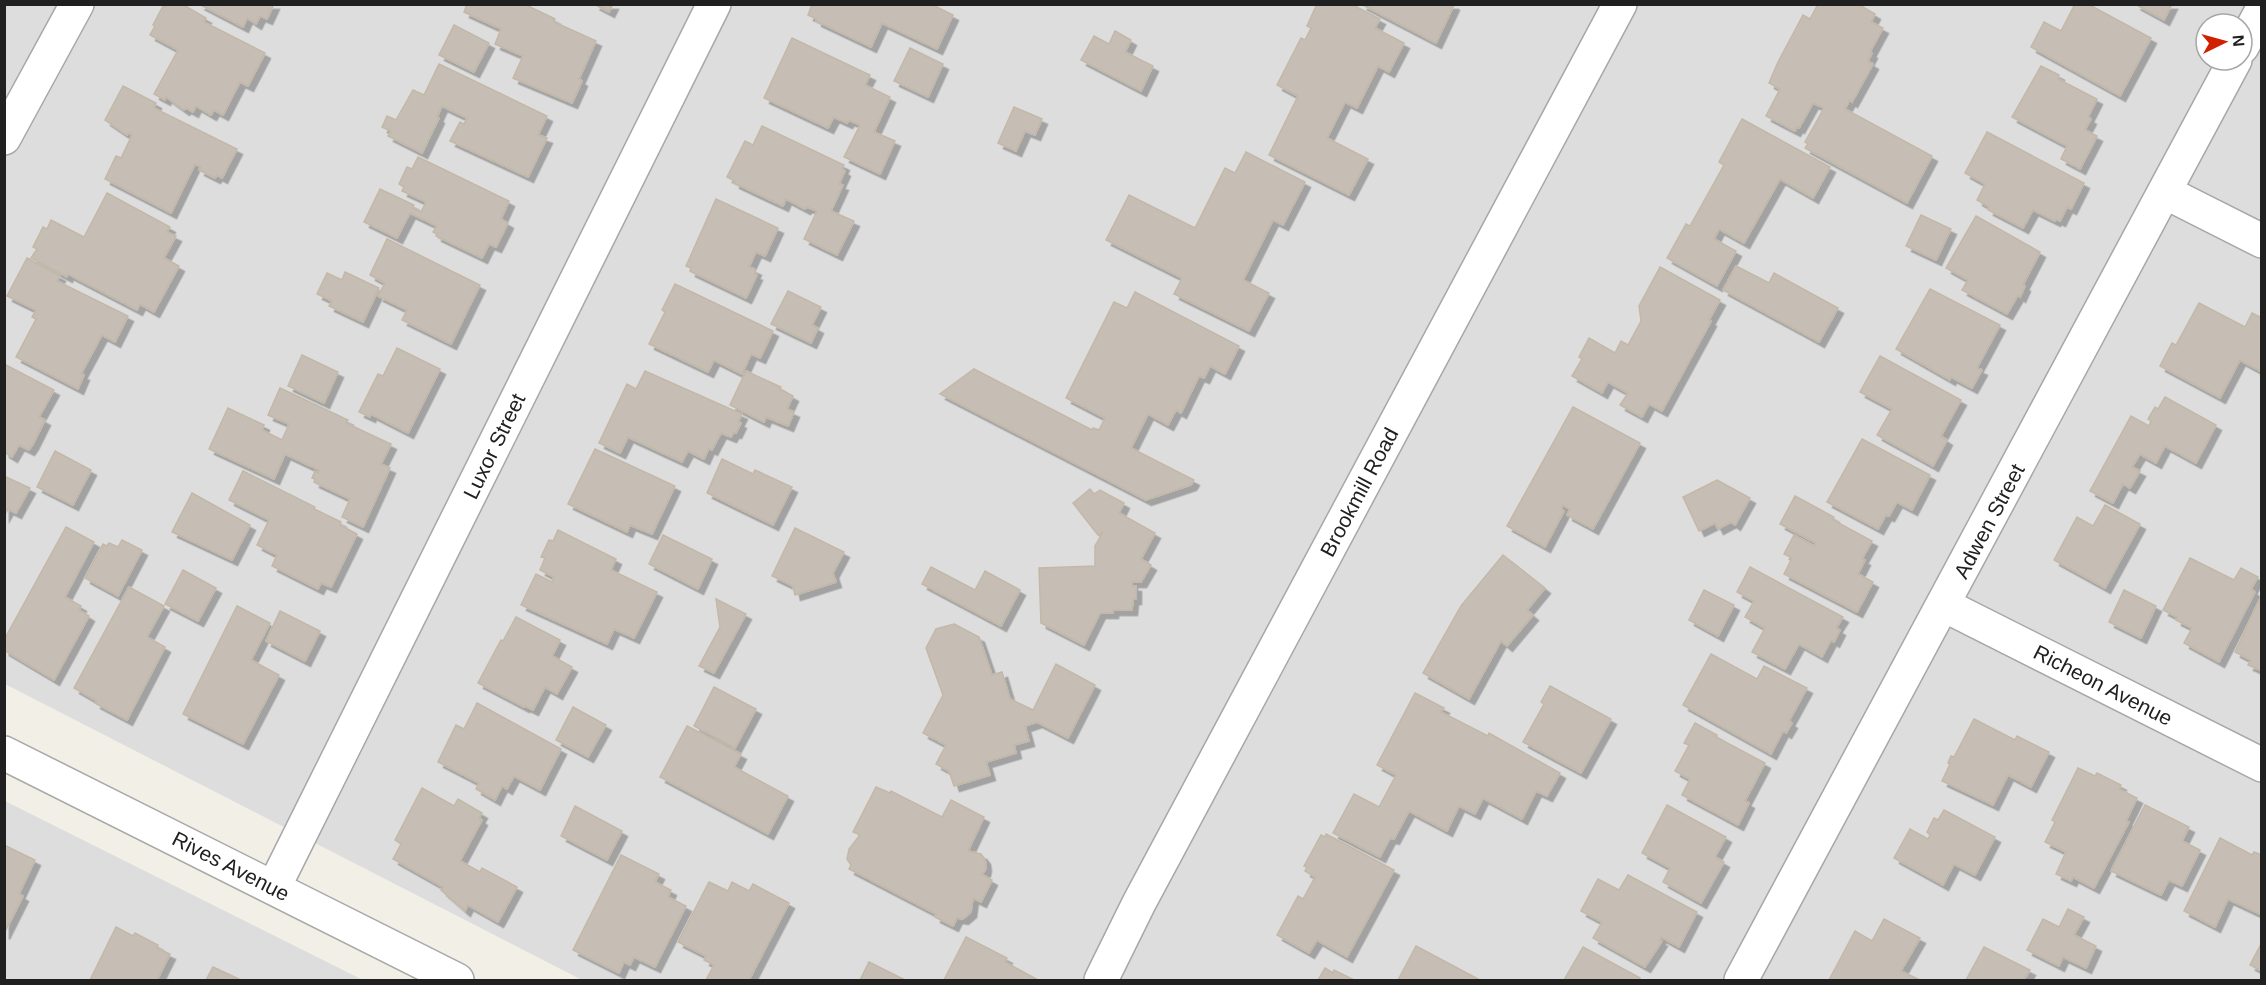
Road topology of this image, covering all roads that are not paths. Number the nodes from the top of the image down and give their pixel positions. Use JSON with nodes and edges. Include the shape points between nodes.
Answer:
{"nodes":[{"id":1,"x":77,"y":4,"type":"edge"},
{"id":2,"x":714,"y":4,"type":"edge"},
{"id":3,"x":1620,"y":4,"type":"edge"},
{"id":4,"x":2262,"y":10,"type":"edge"},
{"id":5,"x":2254,"y":25,"type":"edge"},
{"id":6,"x":2229,"y":72,"type":"edge"},
{"id":7,"x":4,"y":138,"type":"edge"},
{"id":8,"x":2165,"y":192,"type":"junction"},
{"id":9,"x":2262,"y":241,"type":"edge"},
{"id":10,"x":1944,"y":605,"type":"junction"},
{"id":11,"x":4,"y":753,"type":"edge"},
{"id":12,"x":2262,"y":765,"type":"edge"},
{"id":13,"x":274,"y":888,"type":"junction"},
{"id":14,"x":457,"y":981,"type":"edge"},
{"id":15,"x":1101,"y":981,"type":"edge"},
{"id":16,"x":1741,"y":981,"type":"edge"}],
"edges":[{"from":1,"to":7,"type":"street"},
{"from":2,"to":13,"type":"street","name":"Luxor Street"},
{"from":3,"to":15,"type":"street","name":"Brookmill Road","via":[[1139,903]]},
{"from":4,"to":5,"type":"street"},
{"from":6,"to":8,"type":"street","name":"Adwen Street"},
{"from":8,"to":9,"type":"street"},
{"from":8,"to":10,"type":"street","name":"Adwen Street"},
{"from":10,"to":12,"type":"street","name":"Richeon Avenue"},
{"from":10,"to":16,"type":"street","name":"Adwen Street"},
{"from":11,"to":13,"type":"street","name":"Rives Avenue"},
{"from":13,"to":14,"type":"street","name":"Rives Avenue"}]}
